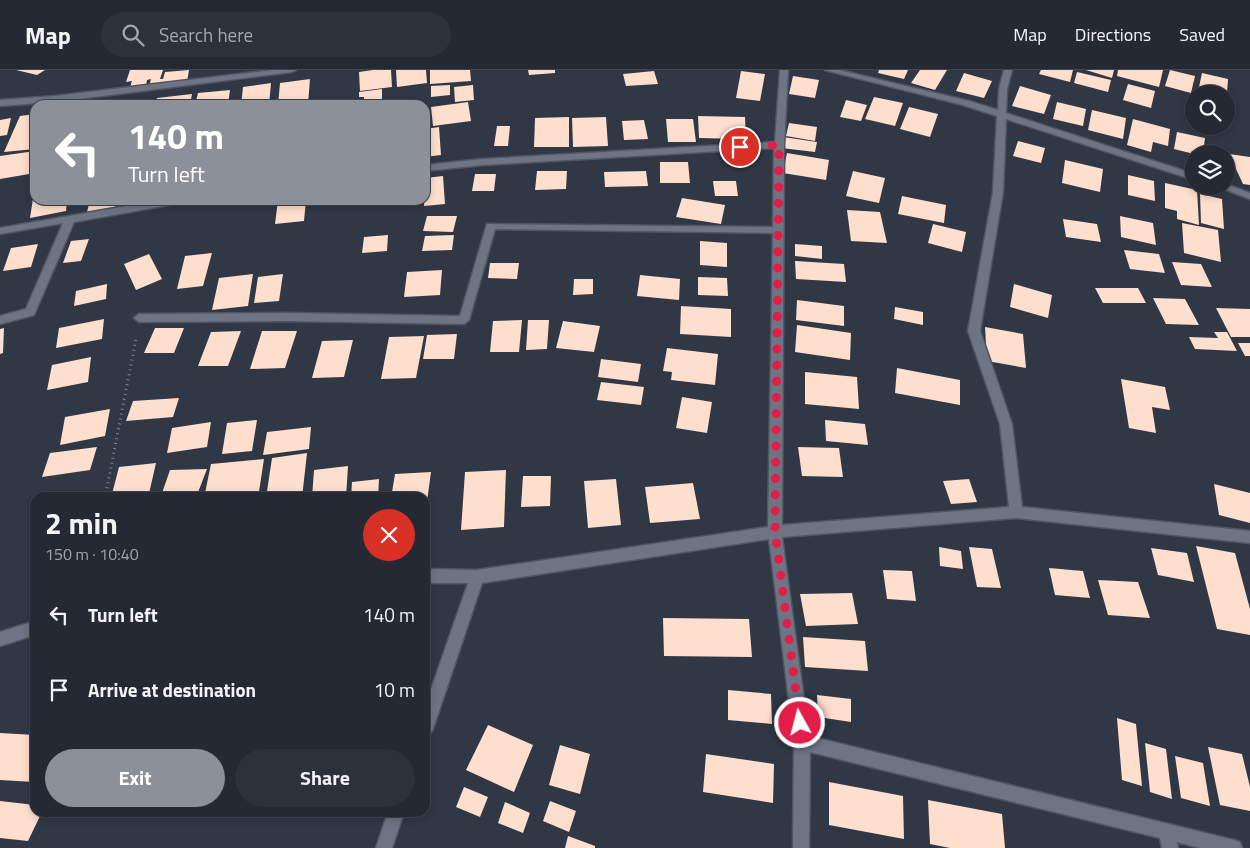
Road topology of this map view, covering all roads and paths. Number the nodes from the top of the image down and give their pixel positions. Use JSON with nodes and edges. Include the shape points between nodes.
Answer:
{"nodes":[{"id":1,"x":292,"y":70,"type":"edge"},
{"id":2,"x":784,"y":70,"type":"edge"},
{"id":3,"x":829,"y":70,"type":"edge"},
{"id":4,"x":1008,"y":70,"type":"edge"},
{"id":5,"x":41,"y":100,"type":"edge"},
{"id":6,"x":30,"y":101,"type":"edge"},
{"id":7,"x":0,"y":103,"type":"edge"},
{"id":8,"x":1004,"y":116,"type":"junction"},
{"id":9,"x":779,"y":145,"type":"junction"},
{"id":10,"x":430,"y":167,"type":"edge"},
{"id":11,"x":1185,"y":175,"type":"edge"},
{"id":12,"x":1235,"y":191,"type":"edge"},
{"id":13,"x":1250,"y":196,"type":"edge"},
{"id":14,"x":149,"y":205,"type":"edge"},
{"id":15,"x":70,"y":218,"type":"junction"},
{"id":16,"x":0,"y":230,"type":"edge"},
{"id":17,"x":778,"y":230,"type":"junction"},
{"id":18,"x":140,"y":318,"type":"joint"},
{"id":19,"x":0,"y":320,"type":"edge"},
{"id":20,"x":106,"y":492,"type":"edge"},
{"id":21,"x":1016,"y":512,"type":"junction"},
{"id":22,"x":775,"y":532,"type":"junction"},
{"id":23,"x":1250,"y":537,"type":"edge"},
{"id":24,"x":430,"y":576,"type":"edge"},
{"id":25,"x":477,"y":577,"type":"junction"},
{"id":26,"x":30,"y":630,"type":"edge"},
{"id":27,"x":0,"y":639,"type":"edge"},
{"id":28,"x":430,"y":713,"type":"edge"},
{"id":29,"x":802,"y":742,"type":"junction"},
{"id":30,"x":394,"y":817,"type":"edge"},
{"id":31,"x":1167,"y":831,"type":"junction"},
{"id":32,"x":384,"y":848,"type":"edge"},
{"id":33,"x":801,"y":848,"type":"edge"},
{"id":34,"x":1170,"y":848,"type":"edge"},
{"id":35,"x":1234,"y":848,"type":"edge"}],
"edges":[{"from":1,"to":5,"type":"street"},
{"from":2,"to":9,"type":"street"},
{"from":3,"to":8,"type":"street","via":[[966,103]]},
{"from":4,"to":8,"type":"street","via":[[1003,89]]},
{"from":6,"to":7,"type":"street"},
{"from":8,"to":11,"type":"street"},
{"from":8,"to":21,"type":"street","via":[[998,192],[974,331],[1006,424]]},
{"from":9,"to":10,"type":"street"},
{"from":9,"to":17,"type":"street"},
{"from":12,"to":13,"type":"street"},
{"from":14,"to":15,"type":"street"},
{"from":15,"to":16,"type":"street"},
{"from":15,"to":19,"type":"street","via":[[30,312]]},
{"from":17,"to":18,"type":"street","via":[[491,226],[464,320]]},
{"from":17,"to":22,"type":"street"},
{"from":18,"to":20,"type":"path"},
{"from":21,"to":22,"type":"street"},
{"from":21,"to":23,"type":"street"},
{"from":22,"to":25,"type":"street"},
{"from":22,"to":29,"type":"street"},
{"from":24,"to":25,"type":"street"},
{"from":25,"to":28,"type":"street"},
{"from":26,"to":27,"type":"street"},
{"from":29,"to":31,"type":"street"},
{"from":29,"to":33,"type":"street"},
{"from":30,"to":32,"type":"street"},
{"from":31,"to":34,"type":"street"},
{"from":31,"to":35,"type":"street"}]}
